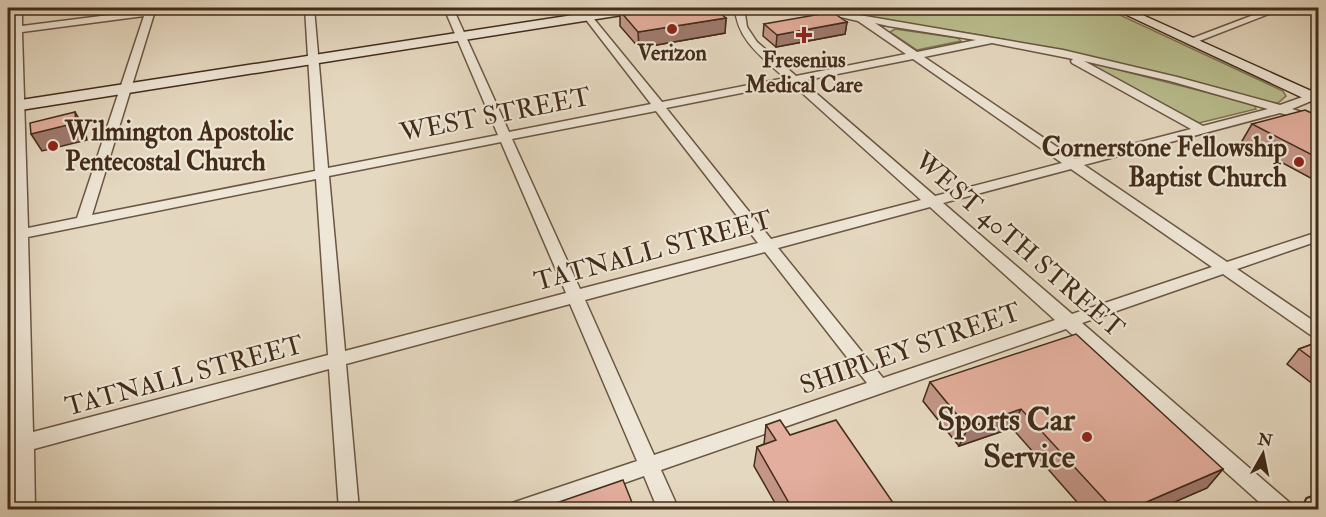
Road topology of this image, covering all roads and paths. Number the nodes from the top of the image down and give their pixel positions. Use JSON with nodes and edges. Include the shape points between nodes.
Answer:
{"nodes":[{"id":1,"x":17,"y":8,"type":"edge"},
{"id":2,"x":181,"y":8,"type":"edge"},
{"id":3,"x":309,"y":8,"type":"edge"},
{"id":4,"x":448,"y":8,"type":"edge"},
{"id":5,"x":641,"y":8,"type":"edge"},
{"id":6,"x":739,"y":8,"type":"edge"},
{"id":7,"x":806,"y":8,"type":"edge"},
{"id":8,"x":1118,"y":8,"type":"edge"},
{"id":9,"x":1279,"y":8,"type":"edge"},
{"id":10,"x":150,"y":12,"type":"junction"},
{"id":11,"x":585,"y":12,"type":"edge"},
{"id":12,"x":862,"y":19,"type":"junction"},
{"id":13,"x":12,"y":30,"type":"edge"},
{"id":14,"x":461,"y":37,"type":"junction"},
{"id":15,"x":992,"y":40,"type":"junction"},
{"id":16,"x":1190,"y":41,"type":"junction"},
{"id":17,"x":1060,"y":52,"type":"junction"},
{"id":18,"x":914,"y":55,"type":"junction"},
{"id":19,"x":313,"y":60,"type":"junction"},
{"id":20,"x":794,"y":79,"type":"junction"},
{"id":21,"x":125,"y":89,"type":"junction"},
{"id":22,"x":1316,"y":99,"type":"edge"},
{"id":23,"x":13,"y":106,"type":"edge"},
{"id":24,"x":658,"y":106,"type":"junction"},
{"id":25,"x":1281,"y":109,"type":"junction"},
{"id":26,"x":1318,"y":121,"type":"edge"},
{"id":27,"x":1202,"y":130,"type":"junction"},
{"id":28,"x":504,"y":136,"type":"junction"},
{"id":29,"x":1074,"y":164,"type":"junction"},
{"id":30,"x":322,"y":172,"type":"junction"},
{"id":31,"x":933,"y":202,"type":"junction"},
{"id":32,"x":83,"y":220,"type":"junction"},
{"id":33,"x":14,"y":234,"type":"edge"},
{"id":34,"x":1318,"y":236,"type":"edge"},
{"id":35,"x":768,"y":245,"type":"junction"},
{"id":36,"x":1225,"y":268,"type":"junction"},
{"id":37,"x":575,"y":297,"type":"junction"},
{"id":38,"x":1069,"y":321,"type":"junction"},
{"id":39,"x":1318,"y":332,"type":"edge"},
{"id":40,"x":337,"y":360,"type":"junction"},
{"id":41,"x":879,"y":386,"type":"junction"},
{"id":42,"x":16,"y":447,"type":"edge"},
{"id":43,"x":649,"y":465,"type":"junction"},
{"id":44,"x":26,"y":510,"type":"edge"},
{"id":45,"x":348,"y":510,"type":"edge"},
{"id":46,"x":519,"y":510,"type":"edge"},
{"id":47,"x":669,"y":510,"type":"edge"},
{"id":48,"x":1283,"y":510,"type":"edge"}],
"edges":[{"from":1,"to":13,"type":"street"},
{"from":2,"to":10,"type":"street"},
{"from":3,"to":19,"type":"street"},
{"from":4,"to":14,"type":"street"},
{"from":5,"to":11,"type":"main road"},
{"from":6,"to":20,"type":"street","name":"WEST 40TH STREET","via":[[746,36]]},
{"from":7,"to":12,"type":"street"},
{"from":8,"to":16,"type":"main road"},
{"from":9,"to":16,"type":"street"},
{"from":10,"to":13,"type":"street"},
{"from":10,"to":21,"type":"street"},
{"from":11,"to":14,"type":"main road"},
{"from":11,"to":24,"type":"street"},
{"from":12,"to":15,"type":"street"},
{"from":12,"to":18,"type":"street"},
{"from":13,"to":23,"type":"street"},
{"from":14,"to":19,"type":"main road"},
{"from":14,"to":28,"type":"street"},
{"from":15,"to":17,"type":"street"},
{"from":15,"to":18,"type":"street","name":"WEST STREET"},
{"from":16,"to":22,"type":"main road"},
{"from":17,"to":25,"type":"street"},
{"from":17,"to":27,"type":"street"},
{"from":18,"to":20,"type":"street","name":"WEST STREET"},
{"from":18,"to":29,"type":"street"},
{"from":19,"to":21,"type":"main road"},
{"from":19,"to":30,"type":"street"},
{"from":20,"to":24,"type":"street","name":"WEST STREET"},
{"from":20,"to":31,"type":"street","name":"WEST 40TH STREET"},
{"from":21,"to":23,"type":"main road"},
{"from":21,"to":32,"type":"street"},
{"from":22,"to":25,"type":"street","name":"TATNALL STREET"},
{"from":23,"to":33,"type":"street"},
{"from":24,"to":28,"type":"street","name":"WEST STREET"},
{"from":24,"to":35,"type":"street"},
{"from":25,"to":26,"type":"street"},
{"from":25,"to":27,"type":"street","name":"TATNALL STREET"},
{"from":27,"to":29,"type":"street","name":"TATNALL STREET"},
{"from":28,"to":30,"type":"street","name":"WEST STREET"},
{"from":28,"to":37,"type":"street"},
{"from":29,"to":31,"type":"street","name":"TATNALL STREET"},
{"from":29,"to":36,"type":"street"},
{"from":30,"to":32,"type":"street","name":"WEST STREET"},
{"from":30,"to":40,"type":"street"},
{"from":31,"to":35,"type":"street","name":"TATNALL STREET"},
{"from":31,"to":38,"type":"street","name":"WEST 40TH STREET"},
{"from":32,"to":33,"type":"street","name":"WEST STREET"},
{"from":33,"to":42,"type":"street"},
{"from":34,"to":36,"type":"street","name":"SHIPLEY STREET"},
{"from":35,"to":37,"type":"street","name":"TATNALL STREET"},
{"from":35,"to":41,"type":"street"},
{"from":36,"to":38,"type":"street","name":"SHIPLEY STREET"},
{"from":36,"to":39,"type":"street"},
{"from":37,"to":40,"type":"street","name":"TATNALL STREET"},
{"from":37,"to":43,"type":"street"},
{"from":38,"to":41,"type":"street","name":"SHIPLEY STREET"},
{"from":38,"to":48,"type":"street","name":"WEST 40TH STREET"},
{"from":40,"to":42,"type":"street","name":"TATNALL STREET"},
{"from":40,"to":45,"type":"street"},
{"from":41,"to":43,"type":"street","name":"SHIPLEY STREET"},
{"from":42,"to":44,"type":"street"},
{"from":43,"to":46,"type":"street","name":"SHIPLEY STREET"},
{"from":43,"to":47,"type":"street"}]}
